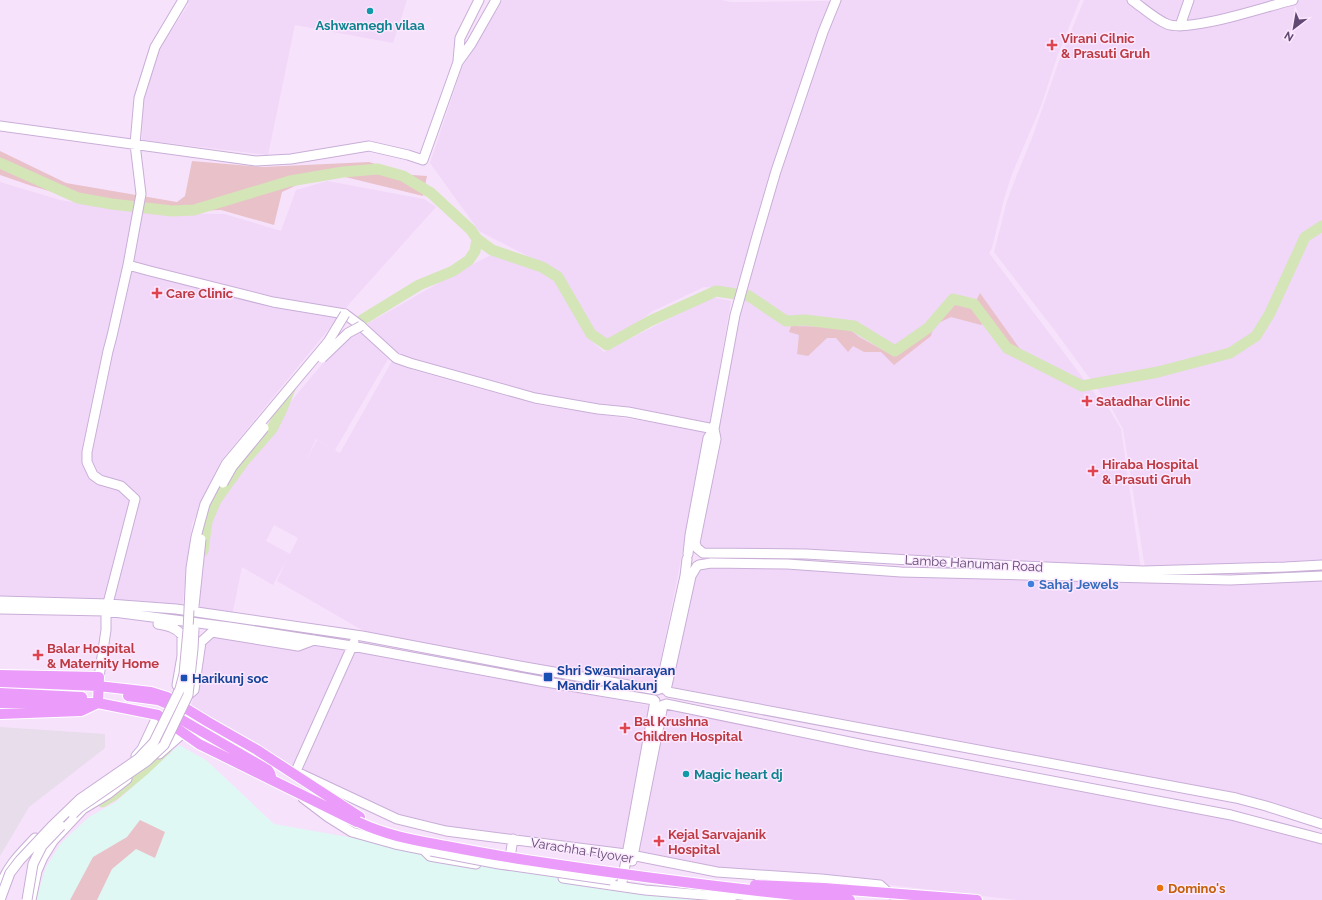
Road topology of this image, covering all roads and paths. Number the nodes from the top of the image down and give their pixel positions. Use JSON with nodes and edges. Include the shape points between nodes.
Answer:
{"nodes":[{"id":1,"x":183,"y":0,"type":"edge"},
{"id":2,"x":479,"y":0,"type":"edge"},
{"id":3,"x":496,"y":0,"type":"edge"},
{"id":4,"x":836,"y":0,"type":"edge"},
{"id":5,"x":1132,"y":0,"type":"edge"},
{"id":6,"x":1189,"y":0,"type":"edge"},
{"id":7,"x":1293,"y":0,"type":"edge"},
{"id":8,"x":1180,"y":26,"type":"junction"},
{"id":9,"x":458,"y":62,"type":"junction"},
{"id":10,"x":0,"y":126,"type":"edge"},
{"id":11,"x":136,"y":144,"type":"junction"},
{"id":12,"x":128,"y":265,"type":"junction"},
{"id":13,"x":345,"y":314,"type":"junction"},
{"id":14,"x":361,"y":326,"type":"junction"},
{"id":15,"x":714,"y":430,"type":"junction"},
{"id":16,"x":699,"y":551,"type":"junction"},
{"id":17,"x":687,"y":557,"type":"junction"},
{"id":18,"x":1322,"y":564,"type":"edge"},
{"id":19,"x":698,"y":565,"type":"junction"},
{"id":20,"x":1322,"y":576,"type":"edge"},
{"id":21,"x":0,"y":601,"type":"edge"},
{"id":22,"x":0,"y":609,"type":"edge"},
{"id":23,"x":108,"y":612,"type":"junction"},
{"id":24,"x":357,"y":635,"type":"junction"},
{"id":25,"x":314,"y":640,"type":"junction"},
{"id":26,"x":352,"y":646,"type":"junction"},
{"id":27,"x":542,"y":670,"type":"junction"},
{"id":28,"x":0,"y":674,"type":"edge"},
{"id":29,"x":540,"y":681,"type":"junction"},
{"id":30,"x":0,"y":682,"type":"edge"},
{"id":31,"x":0,"y":688,"type":"edge"},
{"id":32,"x":180,"y":689,"type":"junction"},
{"id":33,"x":663,"y":690,"type":"junction"},
{"id":34,"x":98,"y":691,"type":"junction"},
{"id":35,"x":0,"y":693,"type":"edge"},
{"id":36,"x":188,"y":695,"type":"junction"},
{"id":37,"x":659,"y":702,"type":"junction"},
{"id":38,"x":0,"y":703,"type":"edge"},
{"id":39,"x":0,"y":714,"type":"edge"},
{"id":40,"x":158,"y":715,"type":"junction"},
{"id":41,"x":183,"y":733,"type":"junction"},
{"id":42,"x":1019,"y":758,"type":"junction"},
{"id":43,"x":288,"y":769,"type":"junction"},
{"id":44,"x":1016,"y":774,"type":"junction"},
{"id":45,"x":272,"y":780,"type":"junction"},
{"id":46,"x":292,"y":790,"type":"junction"},
{"id":47,"x":359,"y":820,"type":"junction"},
{"id":48,"x":1322,"y":824,"type":"edge"},
{"id":49,"x":513,"y":839,"type":"junction"},
{"id":50,"x":1322,"y":839,"type":"edge"},
{"id":51,"x":428,"y":850,"type":"junction"},
{"id":52,"x":630,"y":855,"type":"junction"},
{"id":53,"x":508,"y":869,"type":"junction"},
{"id":54,"x":625,"y":882,"type":"junction"},
{"id":55,"x":0,"y":886,"type":"edge"},
{"id":56,"x":824,"y":893,"type":"junction"},
{"id":57,"x":890,"y":894,"type":"junction"},
{"id":58,"x":736,"y":895,"type":"junction"},
{"id":59,"x":951,"y":899,"type":"edge"},
{"id":60,"x":0,"y":900,"type":"edge"},
{"id":61,"x":27,"y":900,"type":"edge"},
{"id":62,"x":31,"y":900,"type":"edge"},
{"id":63,"x":786,"y":900,"type":"edge"},
{"id":64,"x":850,"y":900,"type":"edge"},
{"id":65,"x":977,"y":900,"type":"edge"}],
"edges":[{"from":1,"to":11,"type":"street","via":[[155,48],[139,98]]},
{"from":2,"to":9,"type":"street","via":[[460,38]]},
{"from":3,"to":9,"type":"street"},
{"from":4,"to":15,"type":"street","via":[[776,171],[735,315]]},
{"from":5,"to":8,"type":"street","via":[[1167,24]]},
{"from":6,"to":8,"type":"street"},
{"from":7,"to":8,"type":"street","via":[[1209,22]]},
{"from":9,"to":11,"type":"street","via":[[423,160],[369,146],[291,159],[256,161]]},
{"from":10,"to":11,"type":"street"},
{"from":11,"to":12,"type":"street","via":[[141,194]]},
{"from":12,"to":13,"type":"street","via":[[273,302]]},
{"from":12,"to":23,"type":"street","via":[[87,452],[87,462],[93,475],[100,480],[121,486],[135,499]]},
{"from":13,"to":14,"type":"street"},
{"from":13,"to":32,"type":"street","bridge":true,"via":[[328,342],[226,464],[205,504],[191,568],[184,674]]},
{"from":14,"to":15,"type":"street","via":[[396,358],[410,363],[544,400],[628,412]]},
{"from":14,"to":36,"type":"street","bridge":true,"via":[[348,333],[326,352],[232,468],[211,503],[202,534]]},
{"from":15,"to":16,"type":"street","via":[[716,439],[695,543]]},
{"from":15,"to":17,"type":"street","via":[[708,438]]},
{"from":16,"to":17,"type":"street","via":[[694,550]]},
{"from":16,"to":18,"type":"street","name":"Lambe Hanuman Road","via":[[707,554],[806,554],[1143,571]]},
{"from":16,"to":19,"type":"street","via":[[703,558]]},
{"from":17,"to":19,"type":"street","via":[[691,565]]},
{"from":17,"to":33,"type":"street"},
{"from":19,"to":20,"type":"street","via":[[780,564],[901,572],[1230,580]]},
{"from":19,"to":33,"type":"street","via":[[691,576]]},
{"from":21,"to":23,"type":"street"},
{"from":22,"to":23,"type":"street"},
{"from":23,"to":24,"type":"street","via":[[176,609]]},
{"from":23,"to":25,"type":"street"},
{"from":23,"to":32,"type":"street","via":[[177,629],[182,635],[183,642],[177,685]]},
{"from":23,"to":34,"type":"street"},
{"from":24,"to":26,"type":"street"},
{"from":24,"to":27,"type":"street"},
{"from":25,"to":26,"type":"street"},
{"from":25,"to":36,"type":"street","via":[[298,646],[212,632],[201,642],[194,690]]},
{"from":26,"to":29,"type":"street"},
{"from":26,"to":43,"type":"street"},
{"from":27,"to":29,"type":"street"},
{"from":27,"to":33,"type":"street"},
{"from":28,"to":34,"type":"main road"},
{"from":29,"to":37,"type":"street"},
{"from":30,"to":34,"type":"main road"},
{"from":31,"to":34,"type":"main road"},
{"from":32,"to":60,"type":"street","bridge":true,"via":[[154,742],[138,759],[80,799],[64,814],[10,873]]},
{"from":33,"to":37,"type":"street","via":[[654,694]]},
{"from":33,"to":37,"type":"street","via":[[669,700]]},
{"from":33,"to":42,"type":"street"},
{"from":34,"to":35,"type":"main road"},
{"from":34,"to":38,"type":"main road"},
{"from":34,"to":39,"type":"main road","via":[[81,711]]},
{"from":34,"to":40,"type":"main road"},
{"from":34,"to":43,"type":"main road","via":[[161,701],[272,767]]},
{"from":34,"to":43,"type":"main road","name":"Varachha Flyover","via":[[151,692],[167,697]]},
{"from":34,"to":45,"type":"main road","via":[[164,710],[268,770]]},
{"from":36,"to":61,"type":"street","bridge":true,"via":[[164,745],[147,761],[79,808],[42,846],[33,864]]},
{"from":37,"to":44,"type":"street","via":[[876,748]]},
{"from":37,"to":52,"type":"street"},
{"from":40,"to":41,"type":"main road","name":"Varachha Flyover"},
{"from":40,"to":55,"type":"street","via":[[142,749],[134,758],[76,798],[42,830],[16,857]]},
{"from":41,"to":45,"type":"main road","name":"Varachha Flyover","via":[[199,744]]},
{"from":41,"to":62,"type":"street","bridge":true,"via":[[108,794],[84,810],[53,841],[37,871]]},
{"from":42,"to":44,"type":"street"},
{"from":42,"to":48,"type":"street","via":[[1236,798]]},
{"from":43,"to":47,"type":"main road","name":"Varachha Flyover"},
{"from":43,"to":49,"type":"street","via":[[397,819],[446,831]]},
{"from":44,"to":50,"type":"street","via":[[1231,815]]},
{"from":45,"to":46,"type":"main road","name":"Varachha Flyover"},
{"from":46,"to":47,"type":"main road","name":"Varachha Flyover"},
{"from":46,"to":51,"type":"street","via":[[352,832]]},
{"from":47,"to":56,"type":"main road","name":"Varachha Flyover","bridge":true,"via":[[376,831],[396,837],[494,855],[695,884]]},
{"from":49,"to":52,"type":"street"},
{"from":49,"to":53,"type":"street"},
{"from":51,"to":53,"type":"street","via":[[430,856]]},
{"from":51,"to":54,"type":"street","bridge":true,"via":[[499,864]]},
{"from":52,"to":54,"type":"street"},
{"from":52,"to":57,"type":"street","via":[[717,872],[880,885]]},
{"from":53,"to":58,"type":"street","via":[[645,890],[728,897]]},
{"from":54,"to":58,"type":"street"},
{"from":56,"to":57,"type":"main road","name":"Varachha Flyover"},
{"from":56,"to":64,"type":"main road","name":"Varachha Flyover"},
{"from":57,"to":59,"type":"main road","name":"Varachha Flyover"},
{"from":58,"to":63,"type":"street"},
{"from":59,"to":65,"type":"main road","name":"Varachha Flyover"}]}
